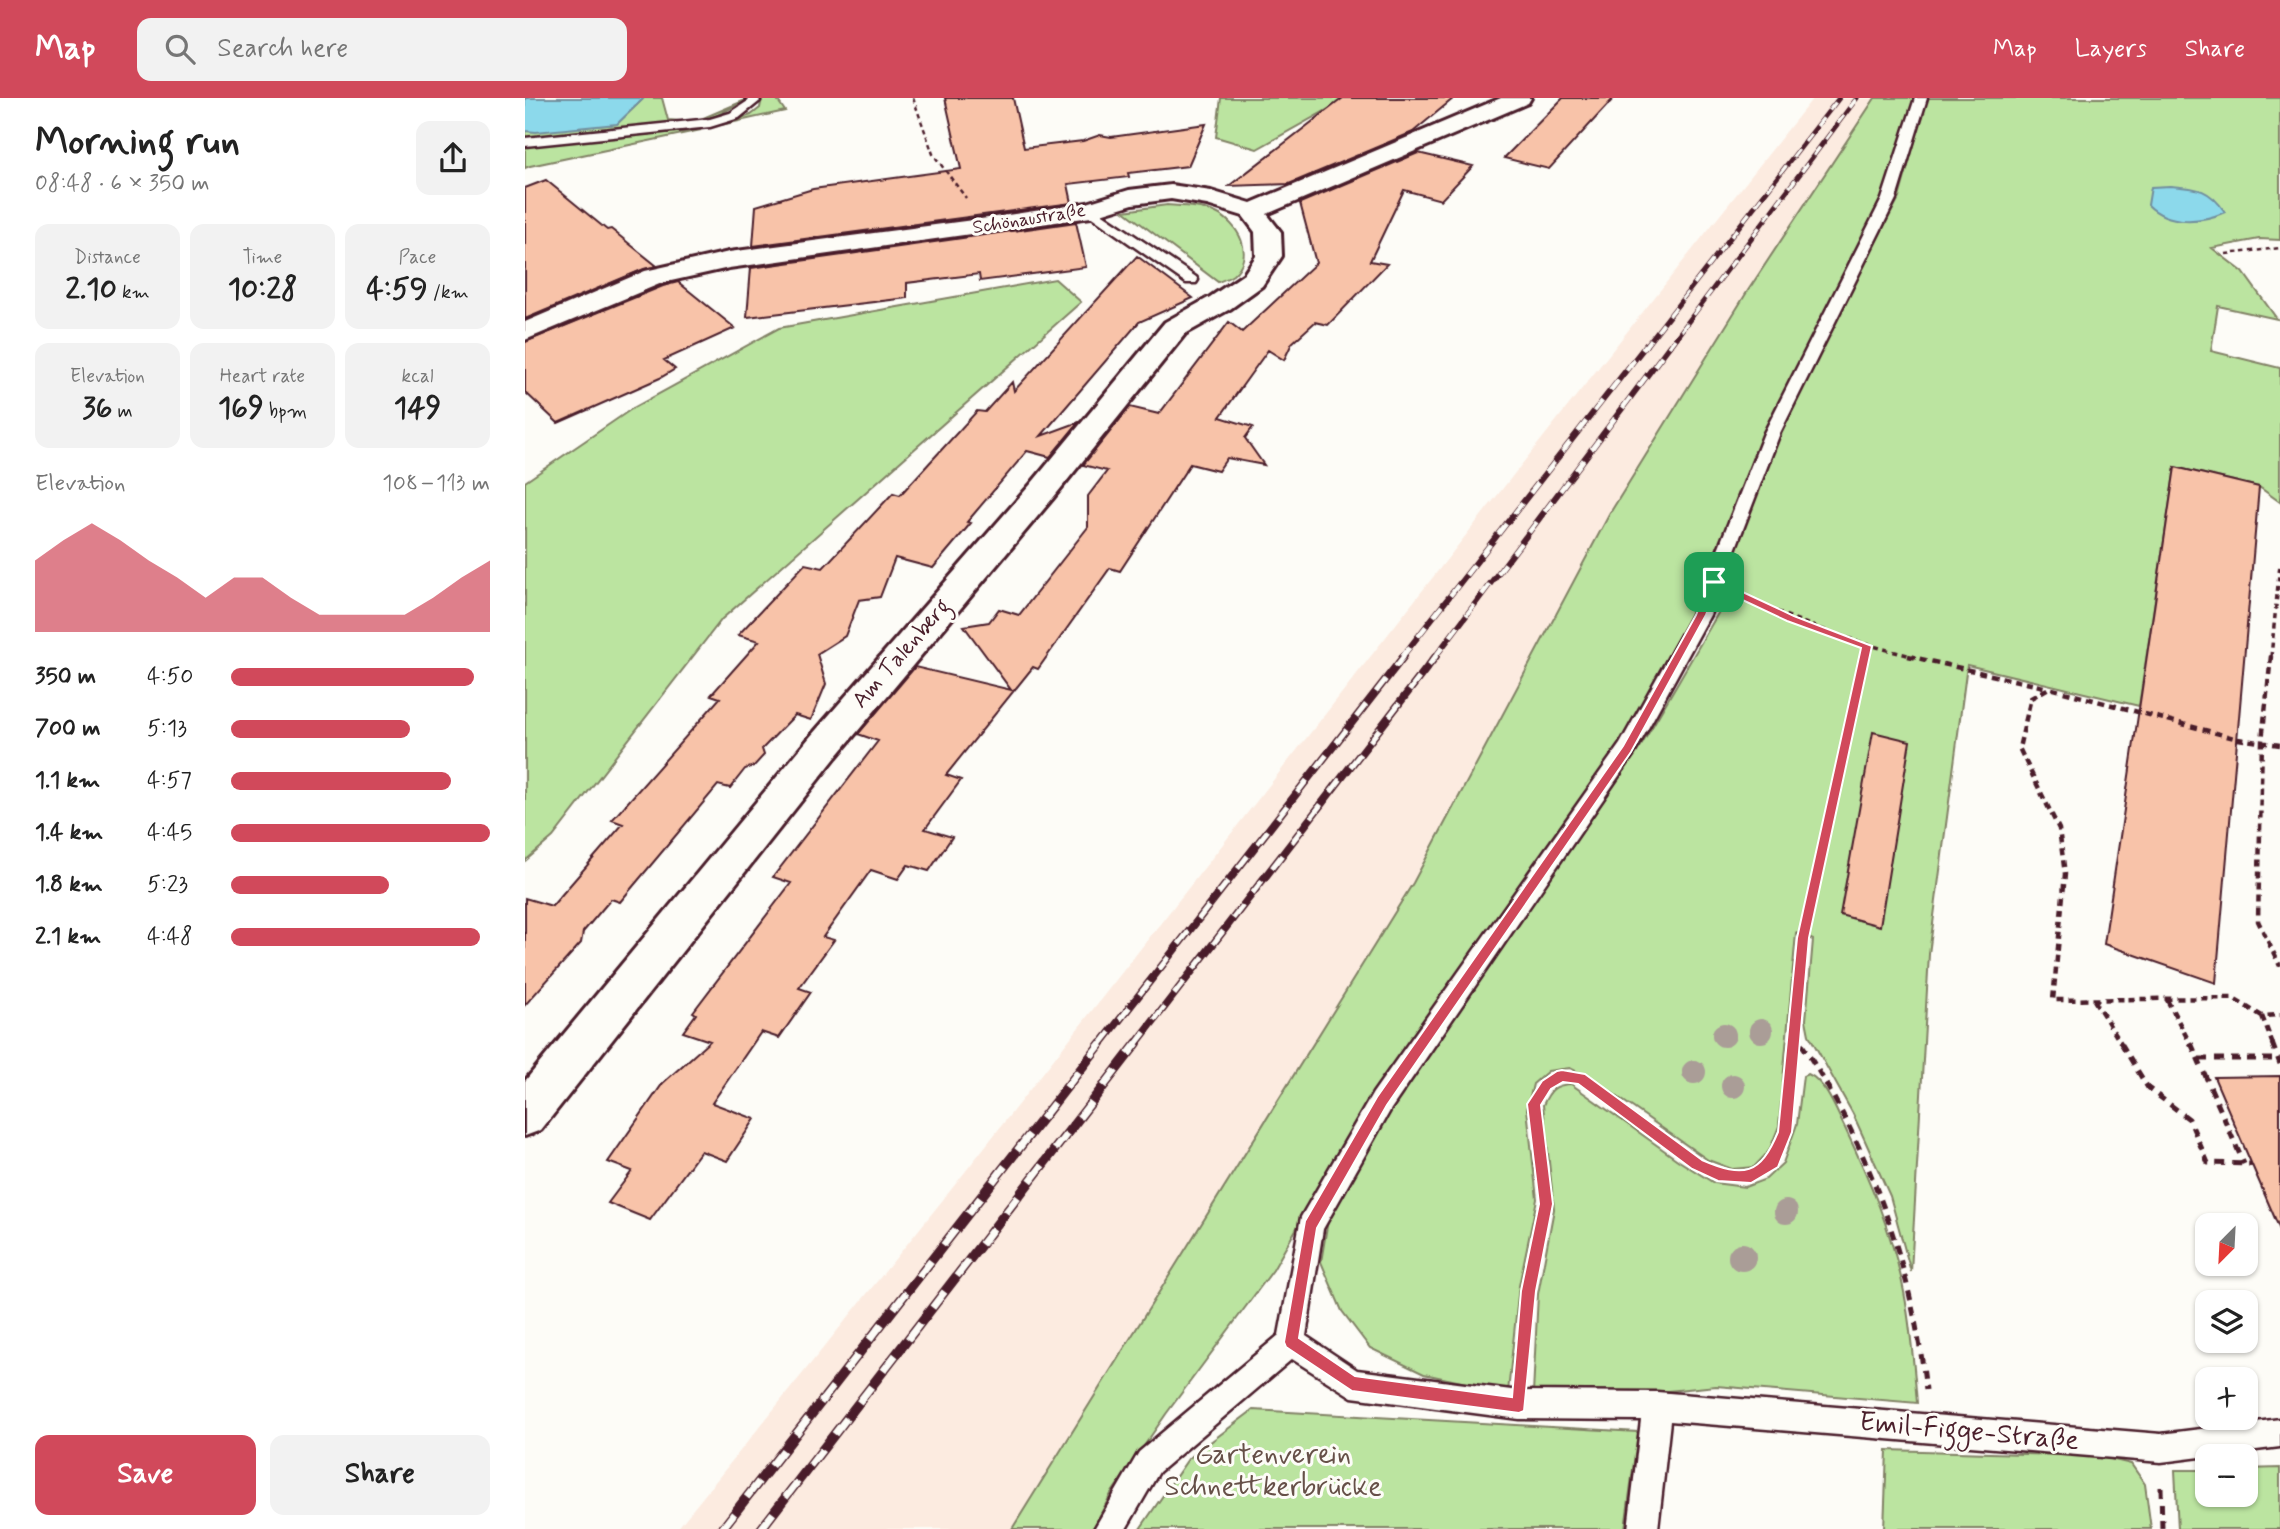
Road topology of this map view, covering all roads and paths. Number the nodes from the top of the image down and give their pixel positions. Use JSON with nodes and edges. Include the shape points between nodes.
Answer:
{"nodes":[{"id":1,"x":752,"y":98,"type":"edge"},
{"id":2,"x":913,"y":98,"type":"edge"},
{"id":3,"x":1520,"y":98,"type":"edge"},
{"id":4,"x":1921,"y":98,"type":"edge"},
{"id":5,"x":525,"y":142,"type":"edge"},
{"id":6,"x":1091,"y":210,"type":"junction"},
{"id":7,"x":1252,"y":211,"type":"junction"},
{"id":8,"x":988,"y":226,"type":"junction"},
{"id":9,"x":2280,"y":248,"type":"edge"},
{"id":10,"x":2226,"y":254,"type":"dead end"},
{"id":11,"x":1191,"y":280,"type":"dead end"},
{"id":12,"x":525,"y":332,"type":"edge"},
{"id":13,"x":2280,"y":564,"type":"edge"},
{"id":14,"x":1714,"y":582,"type":"junction"},
{"id":15,"x":1867,"y":646,"type":"junction"},
{"id":16,"x":2049,"y":688,"type":"junction"},
{"id":17,"x":2262,"y":741,"type":"junction"},
{"id":18,"x":2280,"y":746,"type":"edge"},
{"id":19,"x":2280,"y":966,"type":"edge"},
{"id":20,"x":2094,"y":1000,"type":"junction"},
{"id":21,"x":2167,"y":1000,"type":"junction"},
{"id":22,"x":2280,"y":1015,"type":"edge"},
{"id":23,"x":2262,"y":1016,"type":"junction"},
{"id":24,"x":1794,"y":1034,"type":"junction"},
{"id":25,"x":2199,"y":1059,"type":"junction"},
{"id":26,"x":2279,"y":1061,"type":"edge"},
{"id":27,"x":525,"y":1115,"type":"edge"},
{"id":28,"x":2244,"y":1164,"type":"junction"},
{"id":29,"x":2251,"y":1164,"type":"dead end"},
{"id":30,"x":1291,"y":1342,"type":"junction"},
{"id":31,"x":1927,"y":1394,"type":"dead end"},
{"id":32,"x":1519,"y":1405,"type":"junction"},
{"id":33,"x":1657,"y":1406,"type":"junction"},
{"id":34,"x":2280,"y":1433,"type":"edge"},
{"id":35,"x":1109,"y":1529,"type":"edge"},
{"id":36,"x":1643,"y":1529,"type":"edge"}],
"edges":[{"from":1,"to":5,"type":"lane","via":[[749,108],[695,126]]},
{"from":2,"to":8,"type":"path","via":[[933,154]]},
{"from":3,"to":7,"type":"street"},
{"from":4,"to":14,"type":"lane","via":[[1889,199],[1772,433]]},
{"from":6,"to":7,"type":"street","name":"Schönaustraße","via":[[1129,197],[1171,192]]},
{"from":6,"to":8,"type":"street","name":"Schönaustraße"},
{"from":6,"to":11,"type":"lane"},
{"from":7,"to":27,"type":"street","name":"Am Talenberg","via":[[1268,232],[1269,256],[1253,280],[1175,328],[823,747]]},
{"from":8,"to":12,"type":"street","name":"Schönaustraße","via":[[729,260],[654,277]]},
{"from":9,"to":10,"type":"path"},
{"from":13,"to":17,"type":"path"},
{"from":14,"to":15,"type":"path","via":[[1791,619]]},
{"from":14,"to":30,"type":"lane","via":[[1701,615],[1627,749],[1382,1101],[1310,1226]]},
{"from":15,"to":16,"type":"path"},
{"from":15,"to":24,"type":"path","via":[[1803,938]]},
{"from":16,"to":17,"type":"path","via":[[2238,739]]},
{"from":16,"to":20,"type":"path","via":[[2031,698],[2019,748],[2059,829],[2064,874],[2053,1000]]},
{"from":17,"to":18,"type":"path"},
{"from":17,"to":19,"type":"path","via":[[2258,921]]},
{"from":20,"to":21,"type":"path"},
{"from":20,"to":28,"type":"path","via":[[2148,1088],[2189,1119],[2208,1163]]},
{"from":21,"to":23,"type":"path","via":[[2232,998]]},
{"from":21,"to":25,"type":"path"},
{"from":22,"to":23,"type":"path"},
{"from":23,"to":26,"type":"path"},
{"from":24,"to":31,"type":"path","via":[[1835,1096],[1888,1214],[1910,1295]]},
{"from":24,"to":32,"type":"path","via":[[1785,1132],[1773,1162],[1751,1177],[1723,1176],[1697,1165],[1581,1079],[1562,1076],[1546,1085],[1534,1104],[1546,1204],[1529,1291]]},
{"from":25,"to":26,"type":"path"},
{"from":25,"to":28,"type":"path"},
{"from":28,"to":29,"type":"path"},
{"from":30,"to":32,"type":"lane","name":"Emil-Figge-Straße","via":[[1352,1383]]},
{"from":30,"to":35,"type":"lane","via":[[1149,1462]]},
{"from":32,"to":33,"type":"lane","name":"Emil-Figge-Straße"},
{"from":33,"to":34,"type":"lane","name":"Emil-Figge-Straße","via":[[2161,1447]]},
{"from":33,"to":36,"type":"lane"}]}
